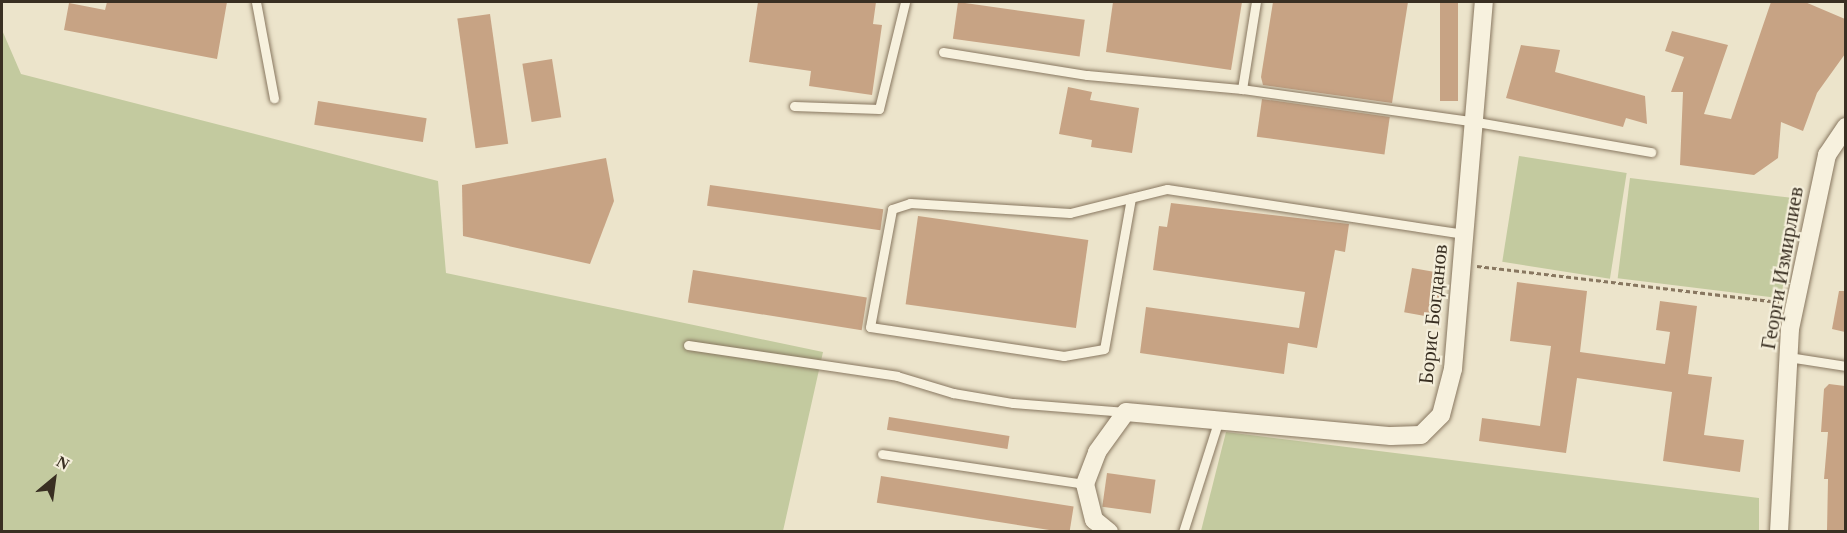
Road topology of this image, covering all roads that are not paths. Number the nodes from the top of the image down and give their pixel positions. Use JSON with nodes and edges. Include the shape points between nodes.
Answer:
{"nodes":[{"id":1,"x":256,"y":2,"type":"edge"},
{"id":2,"x":905,"y":2,"type":"edge"},
{"id":3,"x":1256,"y":2,"type":"edge"},
{"id":4,"x":1484,"y":2,"type":"edge"},
{"id":5,"x":943,"y":52,"type":"dead end"},
{"id":6,"x":1242,"y":89,"type":"junction"},
{"id":7,"x":274,"y":98,"type":"dead end"},
{"id":8,"x":794,"y":106,"type":"dead end"},
{"id":9,"x":1471,"y":120,"type":"junction"},
{"id":10,"x":1845,"y":127,"type":"edge"},
{"id":11,"x":1652,"y":152,"type":"dead end"},
{"id":12,"x":1131,"y":198,"type":"junction"},
{"id":13,"x":1463,"y":234,"type":"junction"},
{"id":14,"x":688,"y":345,"type":"dead end"},
{"id":15,"x":1788,"y":357,"type":"junction"},
{"id":16,"x":1845,"y":366,"type":"edge"},
{"id":17,"x":1126,"y":412,"type":"junction"},
{"id":18,"x":1219,"y":417,"type":"junction"},
{"id":19,"x":882,"y":454,"type":"dead end"},
{"id":20,"x":1085,"y":483,"type":"junction"},
{"id":21,"x":1109,"y":531,"type":"edge"},
{"id":22,"x":1184,"y":531,"type":"edge"},
{"id":23,"x":1779,"y":531,"type":"edge"}],
"edges":[{"from":1,"to":7,"type":"lane"},
{"from":2,"to":8,"type":"lane","via":[[879,109]]},
{"from":3,"to":6,"type":"lane"},
{"from":4,"to":9,"type":"street","name":"Борис Богданов"},
{"from":5,"to":6,"type":"lane","via":[[1087,75]]},
{"from":6,"to":9,"type":"lane"},
{"from":9,"to":11,"type":"lane"},
{"from":9,"to":13,"type":"street","name":"Борис Богданов"},
{"from":10,"to":15,"type":"street","name":"Георги Измирлиев","via":[[1827,155],[1795,304]]},
{"from":12,"to":12,"type":"lane","via":[[1104,349],[1064,356],[870,327],[892,209],[910,203],[1070,213]]},
{"from":12,"to":13,"type":"lane","via":[[1167,189]]},
{"from":13,"to":18,"type":"street","name":"Борис Богданов","via":[[1450,390],[1441,415],[1421,435],[1391,436]]},
{"from":14,"to":17,"type":"lane","via":[[897,376],[953,393],[1014,403]]},
{"from":15,"to":16,"type":"lane"},
{"from":15,"to":23,"type":"street","name":"Георги Измирлиев"},
{"from":17,"to":18,"type":"street","name":"Борис Богданов"},
{"from":17,"to":20,"type":"street","via":[[1097,452]]},
{"from":18,"to":22,"type":"lane"},
{"from":19,"to":20,"type":"lane"},
{"from":20,"to":21,"type":"street","via":[[1094,520]]}]}
